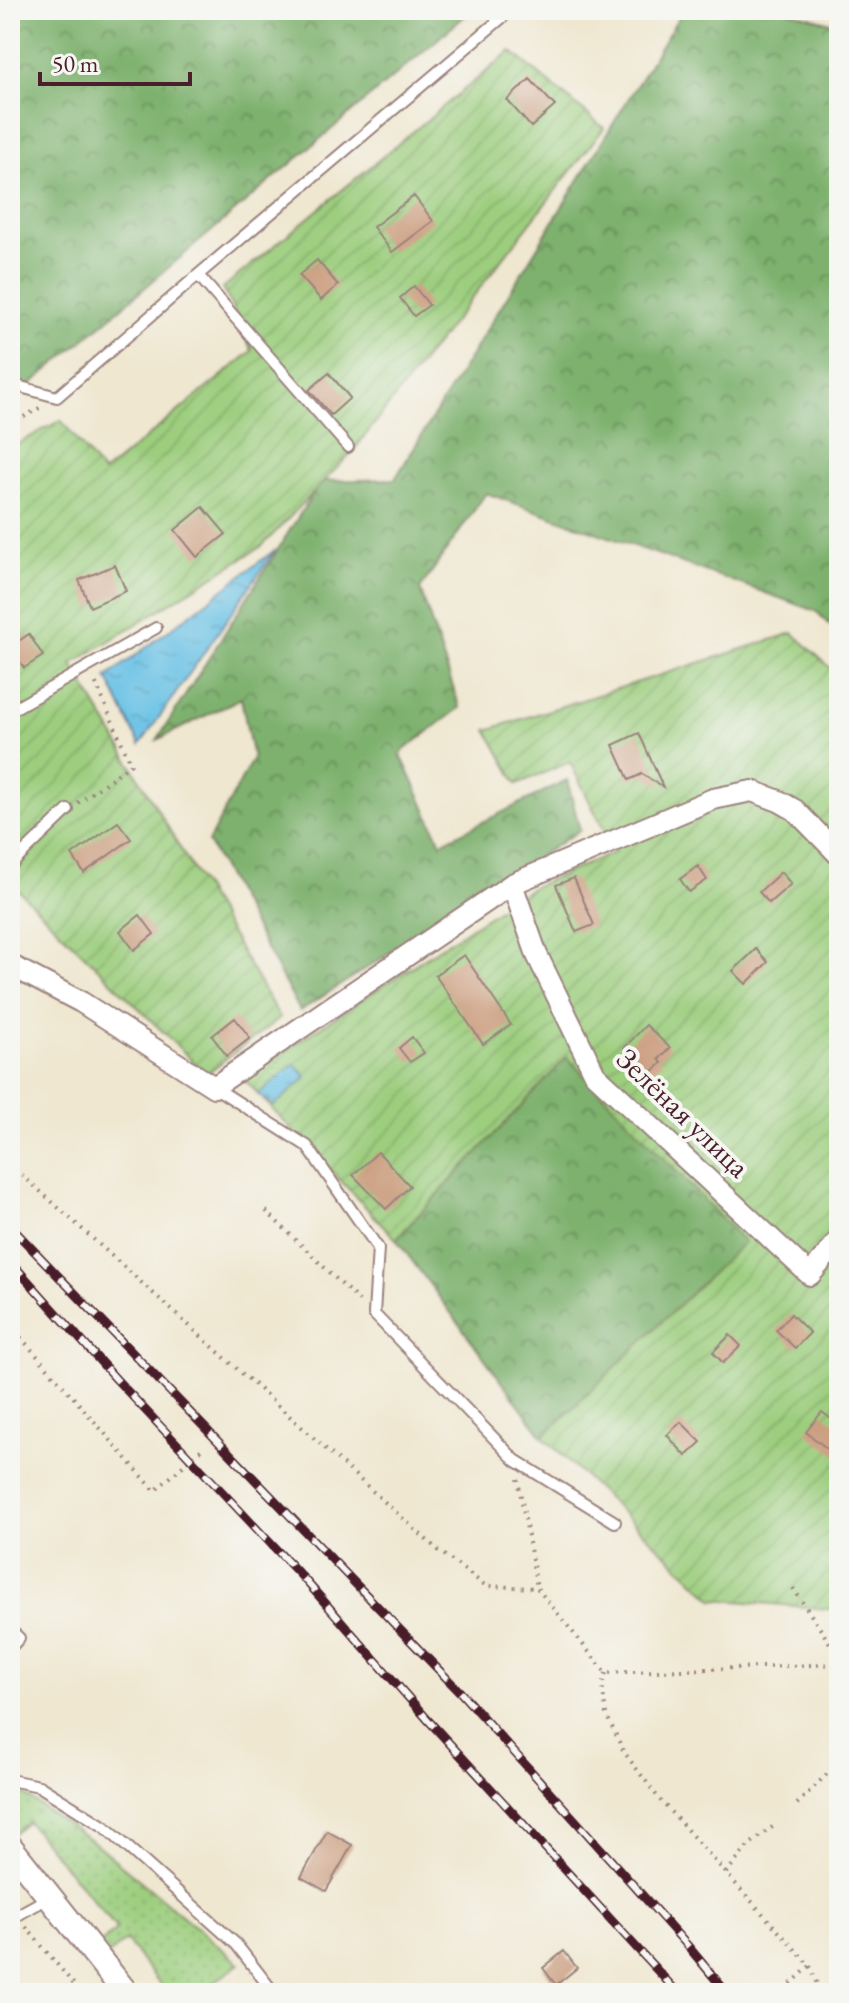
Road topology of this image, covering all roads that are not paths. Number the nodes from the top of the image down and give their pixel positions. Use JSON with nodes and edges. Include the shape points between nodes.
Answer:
{"nodes":[{"id":1,"x":511,"y":10,"type":"edge"},
{"id":2,"x":198,"y":275,"type":"junction"},
{"id":3,"x":10,"y":384,"type":"edge"},
{"id":4,"x":348,"y":447,"type":"dead end"},
{"id":5,"x":156,"y":628,"type":"dead end"},
{"id":6,"x":10,"y":711,"type":"edge"},
{"id":7,"x":68,"y":810,"type":"road end"},
{"id":8,"x":839,"y":855,"type":"edge"},
{"id":9,"x":10,"y":866,"type":"edge"},
{"id":10,"x":512,"y":884,"type":"junction"},
{"id":11,"x":10,"y":965,"type":"edge"},
{"id":12,"x":214,"y":1087,"type":"junction"},
{"id":13,"x":839,"y":1240,"type":"edge"},
{"id":14,"x":615,"y":1522,"type":"dead end"},
{"id":15,"x":10,"y":1630,"type":"edge"},
{"id":16,"x":10,"y":1648,"type":"edge"},
{"id":17,"x":10,"y":1780,"type":"edge"},
{"id":18,"x":10,"y":1847,"type":"edge"},
{"id":19,"x":50,"y":1896,"type":"junction"},
{"id":20,"x":13,"y":1918,"type":"edge"},
{"id":21,"x":126,"y":1993,"type":"edge"},
{"id":22,"x":274,"y":1993,"type":"edge"}],
"edges":[{"from":1,"to":2,"type":"lane"},
{"from":2,"to":3,"type":"lane","via":[[57,397]]},
{"from":2,"to":4,"type":"lane"},
{"from":5,"to":6,"type":"lane"},
{"from":7,"to":9,"type":"lane"},
{"from":8,"to":10,"type":"street","via":[[795,810],[752,791],[713,799]]},
{"from":10,"to":12,"type":"street"},
{"from":10,"to":13,"type":"street","name":"Зелёная улица","via":[[537,955],[595,1074],[810,1275]]},
{"from":11,"to":12,"type":"street","via":[[81,1002]]},
{"from":12,"to":14,"type":"lane","via":[[307,1146],[378,1248],[374,1314],[515,1460]]},
{"from":15,"to":16,"type":"lane","via":[[19,1638]]},
{"from":17,"to":22,"type":"lane","via":[[39,1786],[105,1827],[236,1944]]},
{"from":18,"to":19,"type":"street"},
{"from":19,"to":20,"type":"lane"},
{"from":19,"to":21,"type":"street"}]}
